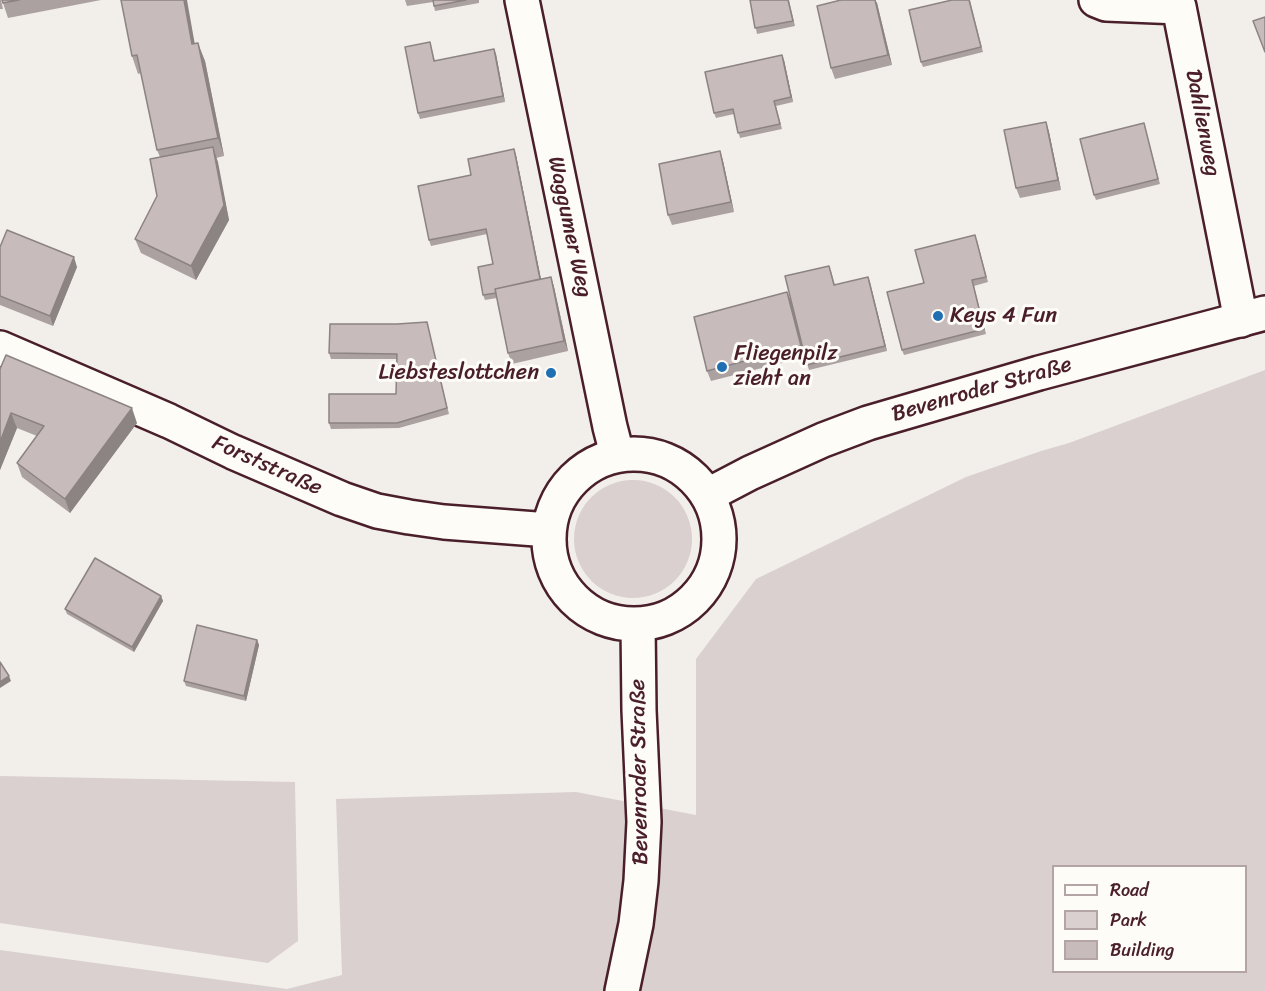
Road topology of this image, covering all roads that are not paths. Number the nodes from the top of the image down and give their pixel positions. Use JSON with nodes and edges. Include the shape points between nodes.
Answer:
{"nodes":[{"id":1,"x":522,"y":0,"type":"edge"},
{"id":2,"x":1096,"y":0,"type":"edge"},
{"id":3,"x":1187,"y":4,"type":"edge"},
{"id":4,"x":1253,"y":317,"type":"edge"},
{"id":5,"x":0,"y":348,"type":"edge"},
{"id":6,"x":617,"y":454,"type":"junction"},
{"id":7,"x":708,"y":495,"type":"junction"},
{"id":8,"x":549,"y":530,"type":"junction"},
{"id":9,"x":638,"y":624,"type":"junction"},
{"id":10,"x":622,"y":991,"type":"edge"}],
"edges":[{"from":1,"to":6,"type":"main road","name":"Waggumer Weg"},
{"from":2,"to":3,"type":"main road","name":"Dahlienweg","via":[[1106,4]]},
{"from":3,"to":4,"type":"main road","name":"Dahlienweg"},
{"from":4,"to":7,"type":"main road","name":"Bevenroder Straße","via":[[868,423]]},
{"from":5,"to":8,"type":"main road","name":"Forststraße","via":[[377,511],[444,522]]},
{"from":6,"to":7,"type":"main road","via":[[644,453],[669,460],[692,475]]},
{"from":6,"to":8,"type":"main road","via":[[596,462],[564,489]]},
{"from":7,"to":9,"type":"main road","via":[[717,515],[720,536],[711,578],[682,610]]},
{"from":8,"to":9,"type":"main road","via":[[553,567],[573,599],[604,619]]},
{"from":9,"to":10,"type":"main road","name":"Bevenroder Straße","via":[[644,822],[636,924]]}]}
